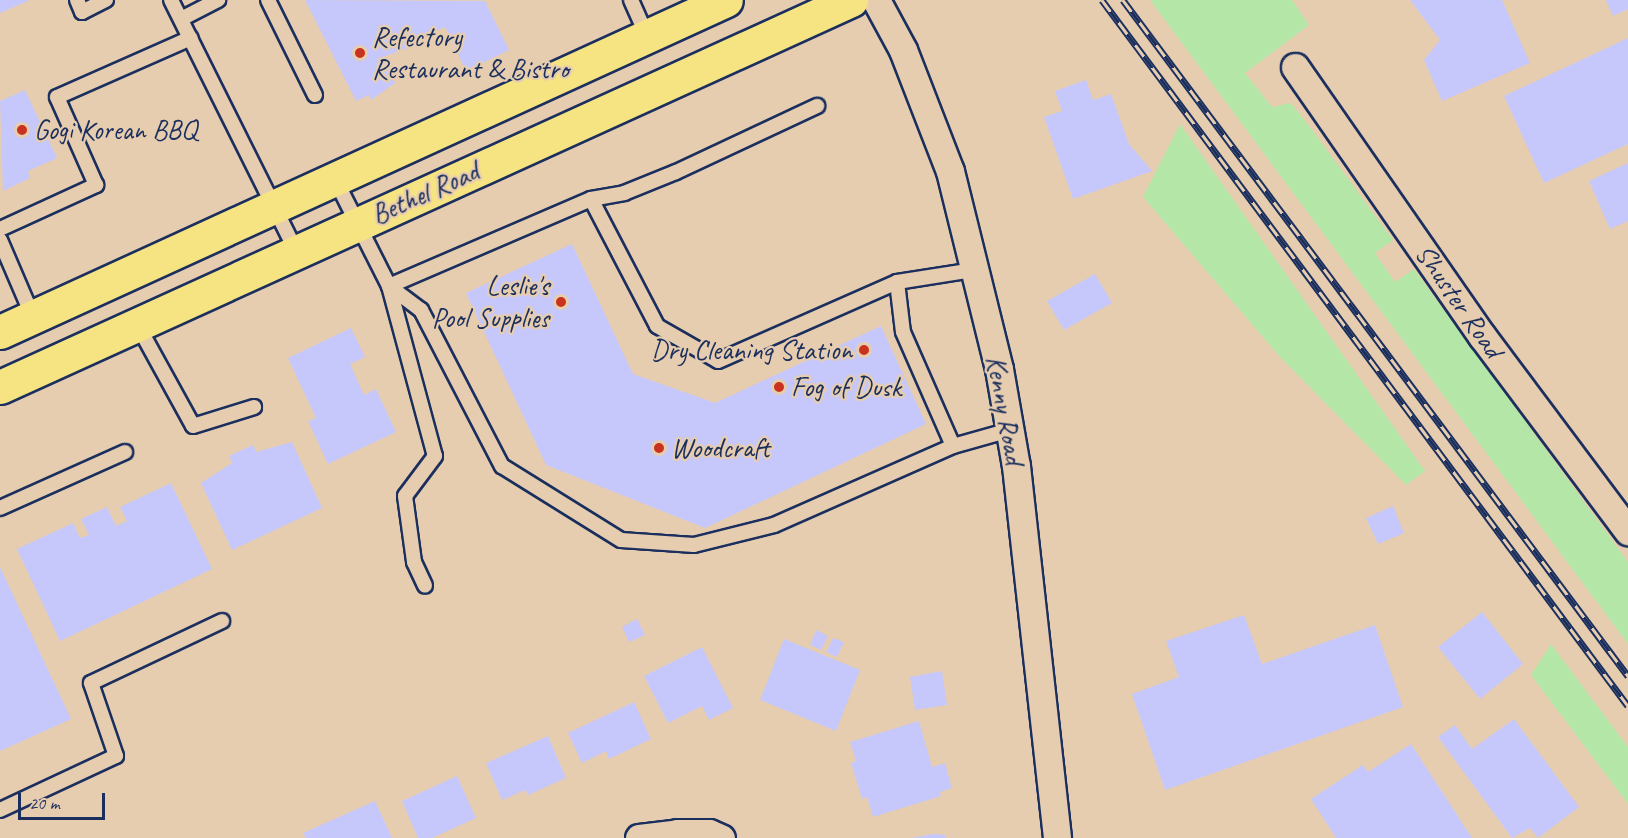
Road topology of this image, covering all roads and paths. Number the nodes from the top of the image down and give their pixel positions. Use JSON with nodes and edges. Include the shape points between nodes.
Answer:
{"nodes":[{"id":1,"x":77,"y":0,"type":"edge"},
{"id":2,"x":106,"y":0,"type":"edge"},
{"id":3,"x":171,"y":0,"type":"edge"},
{"id":4,"x":218,"y":0,"type":"edge"},
{"id":5,"x":268,"y":0,"type":"edge"},
{"id":6,"x":631,"y":0,"type":"edge"},
{"id":7,"x":726,"y":0,"type":"edge"},
{"id":8,"x":851,"y":0,"type":"edge"},
{"id":9,"x":876,"y":0,"type":"edge"},
{"id":10,"x":181,"y":19,"type":"junction"},
{"id":11,"x":647,"y":36,"type":"junction"},
{"id":12,"x":191,"y":38,"type":"junction"},
{"id":13,"x":1295,"y":67,"type":"dead end"},
{"id":14,"x":315,"y":95,"type":"dead end"},
{"id":15,"x":817,"y":106,"type":"dead end"},
{"id":16,"x":335,"y":178,"type":"junction"},
{"id":17,"x":591,"y":199,"type":"junction"},
{"id":18,"x":275,"y":206,"type":"junction"},
{"id":19,"x":357,"y":223,"type":"junction"},
{"id":20,"x":0,"y":230,"type":"edge"},
{"id":21,"x":0,"y":240,"type":"edge"},
{"id":22,"x":296,"y":251,"type":"junction"},
{"id":23,"x":974,"y":270,"type":"junction"},
{"id":24,"x":897,"y":282,"type":"junction"},
{"id":25,"x":389,"y":286,"type":"junction"},
{"id":26,"x":33,"y":317,"type":"junction"},
{"id":27,"x":137,"y":324,"type":"junction"},
{"id":28,"x":0,"y":332,"type":"edge"},
{"id":29,"x":0,"y":387,"type":"edge"},
{"id":30,"x":254,"y":407,"type":"dead end"},
{"id":31,"x":1010,"y":430,"type":"junction"},
{"id":32,"x":953,"y":446,"type":"junction"},
{"id":33,"x":125,"y":452,"type":"dead end"},
{"id":34,"x":0,"y":508,"type":"edge"},
{"id":35,"x":1628,"y":531,"type":"edge"},
{"id":36,"x":425,"y":586,"type":"dead end"},
{"id":37,"x":222,"y":621,"type":"dead end"},
{"id":38,"x":0,"y":810,"type":"edge"},
{"id":39,"x":639,"y":838,"type":"edge"},
{"id":40,"x":721,"y":838,"type":"edge"},
{"id":41,"x":1057,"y":838,"type":"edge"}],
"edges":[{"from":1,"to":2,"type":"lane","via":[[82,12]]},
{"from":3,"to":10,"type":"lane"},
{"from":4,"to":10,"type":"lane"},
{"from":5,"to":14,"type":"lane"},
{"from":6,"to":11,"type":"lane"},
{"from":7,"to":11,"type":"main road","name":"Bethel Road"},
{"from":8,"to":19,"type":"main road","name":"Bethel Road"},
{"from":9,"to":23,"type":"street","name":"Kenny Road","via":[[928,109],[950,171]]},
{"from":10,"to":12,"type":"lane"},
{"from":11,"to":16,"type":"main road","name":"Bethel Road"},
{"from":12,"to":18,"type":"lane"},
{"from":12,"to":20,"type":"lane","via":[[57,97],[96,185]]},
{"from":13,"to":35,"type":"street","name":"Shuster Road","via":[[1482,336]]},
{"from":15,"to":17,"type":"lane","via":[[634,189]]},
{"from":16,"to":18,"type":"main road","name":"Bethel Road"},
{"from":16,"to":19,"type":"lane"},
{"from":17,"to":24,"type":"lane","via":[[657,326],[718,361]]},
{"from":17,"to":25,"type":"lane"},
{"from":18,"to":22,"type":"lane"},
{"from":18,"to":26,"type":"main road","name":"Bethel Road"},
{"from":19,"to":22,"type":"main road","name":"Bethel Road"},
{"from":19,"to":25,"type":"lane"},
{"from":21,"to":26,"type":"lane"},
{"from":22,"to":27,"type":"main road","name":"Bethel Road"},
{"from":23,"to":24,"type":"lane"},
{"from":23,"to":31,"type":"street","name":"Kenny Road"},
{"from":24,"to":32,"type":"lane","via":[[903,332]]},
{"from":25,"to":32,"type":"lane","via":[[421,310],[502,466],[621,540],[694,545],[774,525]]},
{"from":25,"to":36,"type":"lane","via":[[435,456],[405,496],[414,562]]},
{"from":26,"to":28,"type":"main road","name":"Bethel Road"},
{"from":27,"to":29,"type":"main road","name":"Bethel Road"},
{"from":27,"to":30,"type":"lane","via":[[193,426]]},
{"from":31,"to":32,"type":"lane"},
{"from":31,"to":41,"type":"street","name":"Kenny Road"},
{"from":33,"to":34,"type":"lane"},
{"from":37,"to":38,"type":"lane","via":[[92,683],[116,756]]},
{"from":39,"to":40,"type":"street","via":[[709,833]]}]}
